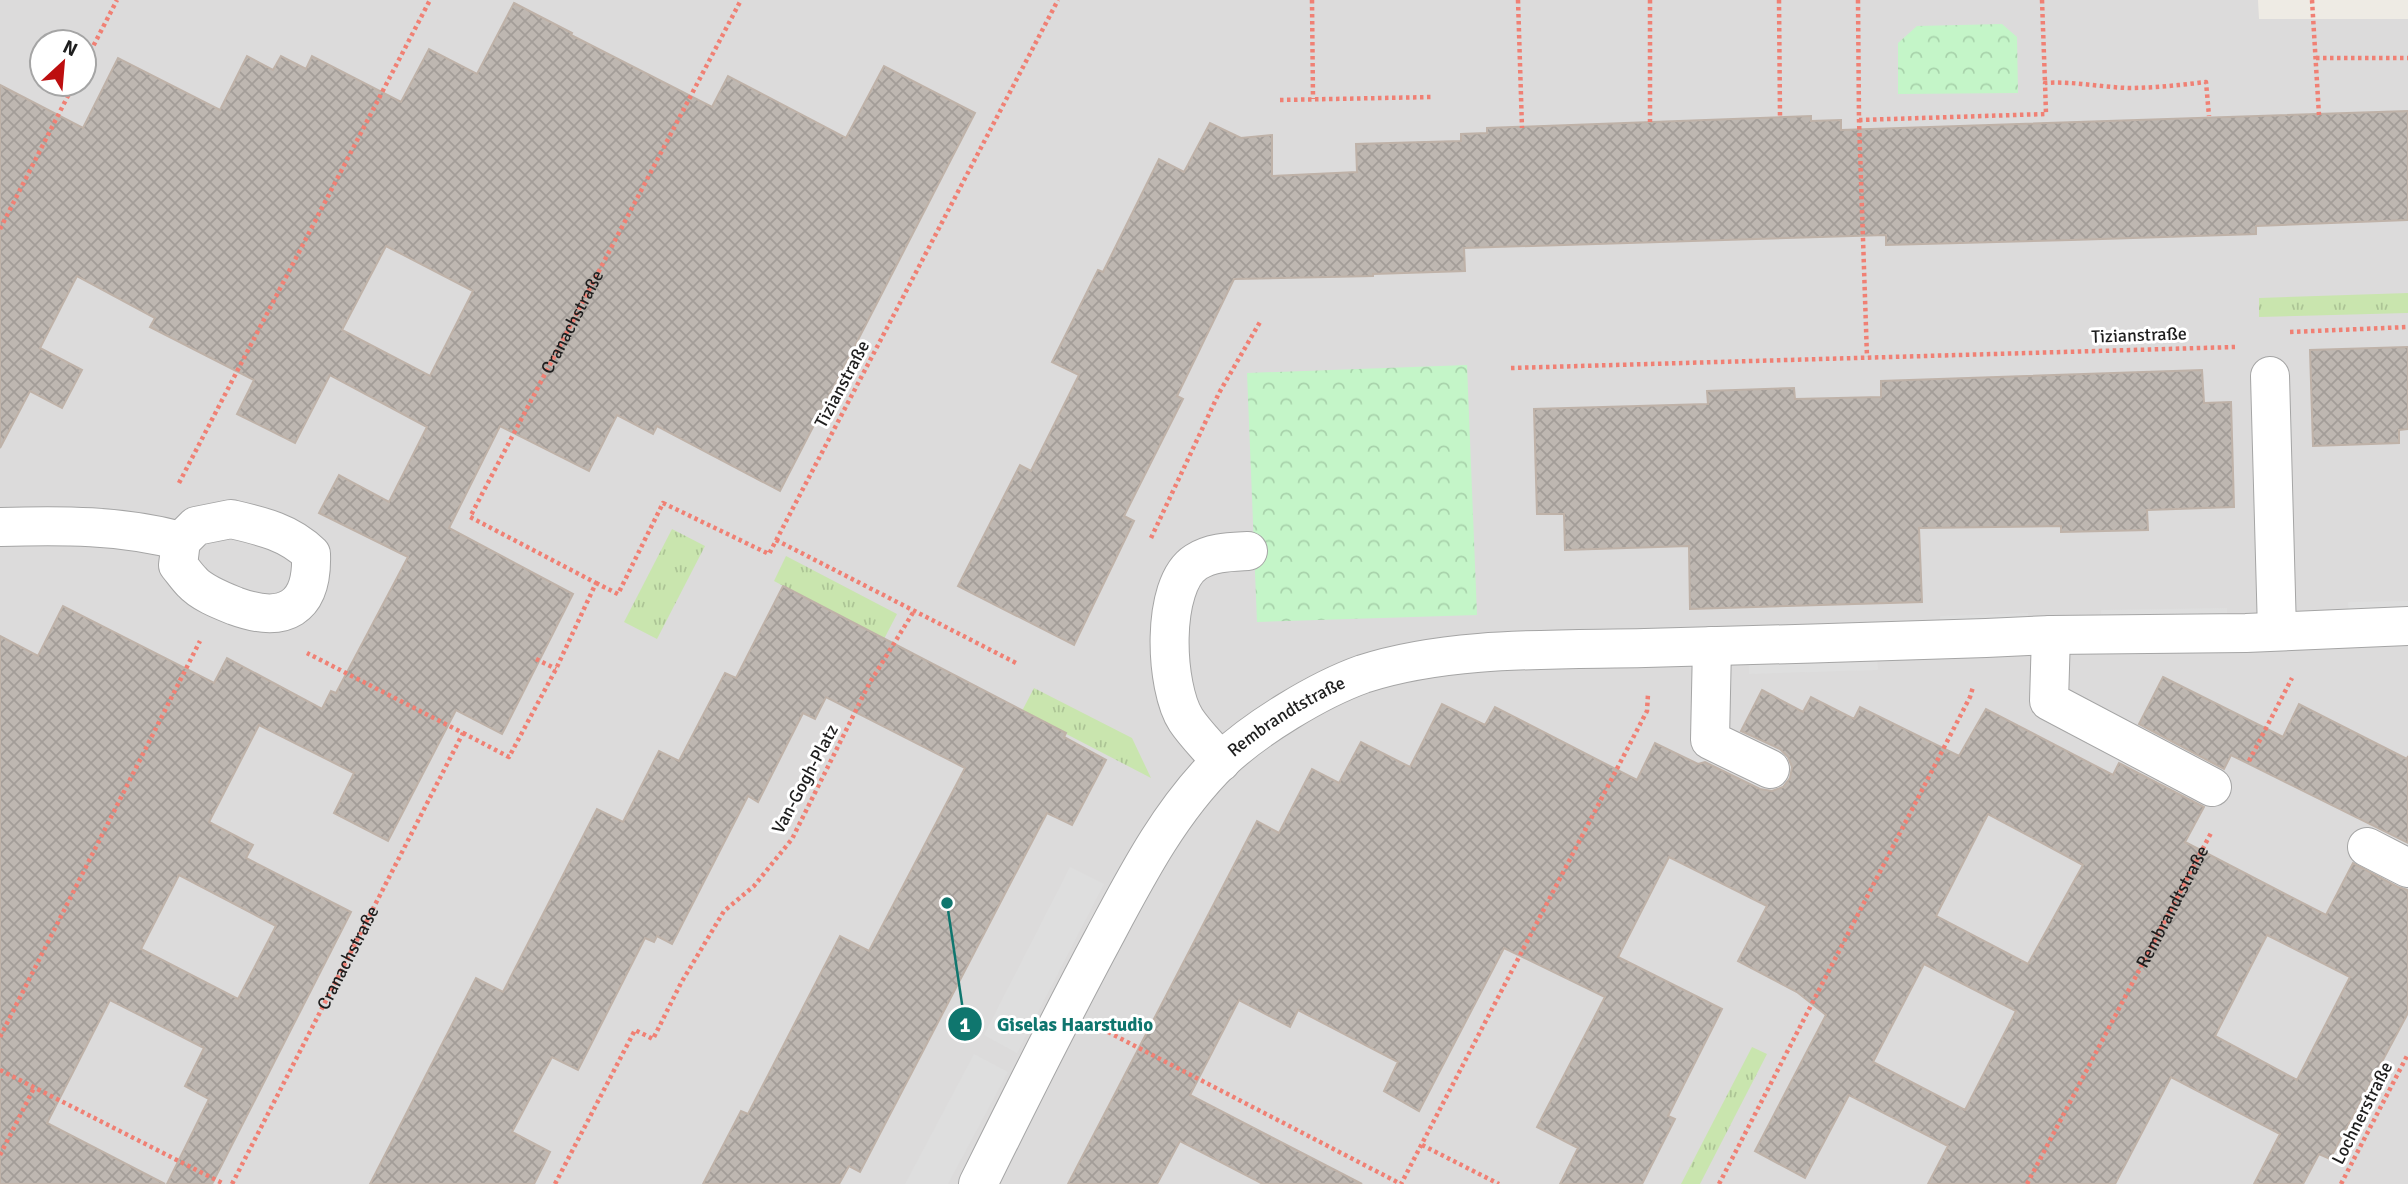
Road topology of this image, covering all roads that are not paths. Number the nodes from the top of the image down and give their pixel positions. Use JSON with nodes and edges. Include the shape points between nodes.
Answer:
{"nodes":[{"id":1,"x":2270,"y":376,"type":"dead end"},
{"id":2,"x":0,"y":527,"type":"edge"},
{"id":3,"x":167,"y":537,"type":"junction"},
{"id":4,"x":1248,"y":551,"type":"dead end"},
{"id":5,"x":2408,"y":626,"type":"edge"},
{"id":6,"x":2277,"y":631,"type":"junction"},
{"id":7,"x":2051,"y":635,"type":"junction"},
{"id":8,"x":1713,"y":646,"type":"junction"},
{"id":9,"x":1221,"y":762,"type":"junction"},
{"id":10,"x":1770,"y":769,"type":"dead end"},
{"id":11,"x":2224,"y":794,"type":"road end"},
{"id":12,"x":2367,"y":846,"type":"dead end"},
{"id":13,"x":2408,"y":868,"type":"edge"},
{"id":14,"x":978,"y":1184,"type":"edge"}],
"edges":[{"from":1,"to":6,"type":"street"},
{"from":2,"to":3,"type":"street","via":[[66,525]]},
{"from":3,"to":3,"type":"street","via":[[231,519],[267,527],[300,543],[311,554],[306,593],[278,615],[220,600],[193,584],[178,565]]},
{"from":4,"to":9,"type":"street","via":[[1220,552],[1195,563],[1180,580],[1172,600],[1171,674],[1185,719]]},
{"from":5,"to":6,"type":"street","name":"Rembrandtstraße"},
{"from":6,"to":7,"type":"street","name":"Rembrandtstraße"},
{"from":7,"to":8,"type":"street","name":"Rembrandtstraße"},
{"from":7,"to":11,"type":"street","via":[[2049,701]]},
{"from":8,"to":9,"type":"street","name":"Rembrandtstraße","via":[[1518,651],[1428,660],[1364,674],[1324,691],[1256,732]]},
{"from":8,"to":10,"type":"street","via":[[1710,740]]},
{"from":9,"to":14,"type":"street","name":"Rembrandtstraße","via":[[1171,821],[1149,856],[1064,1010]]},
{"from":12,"to":13,"type":"street"}]}
